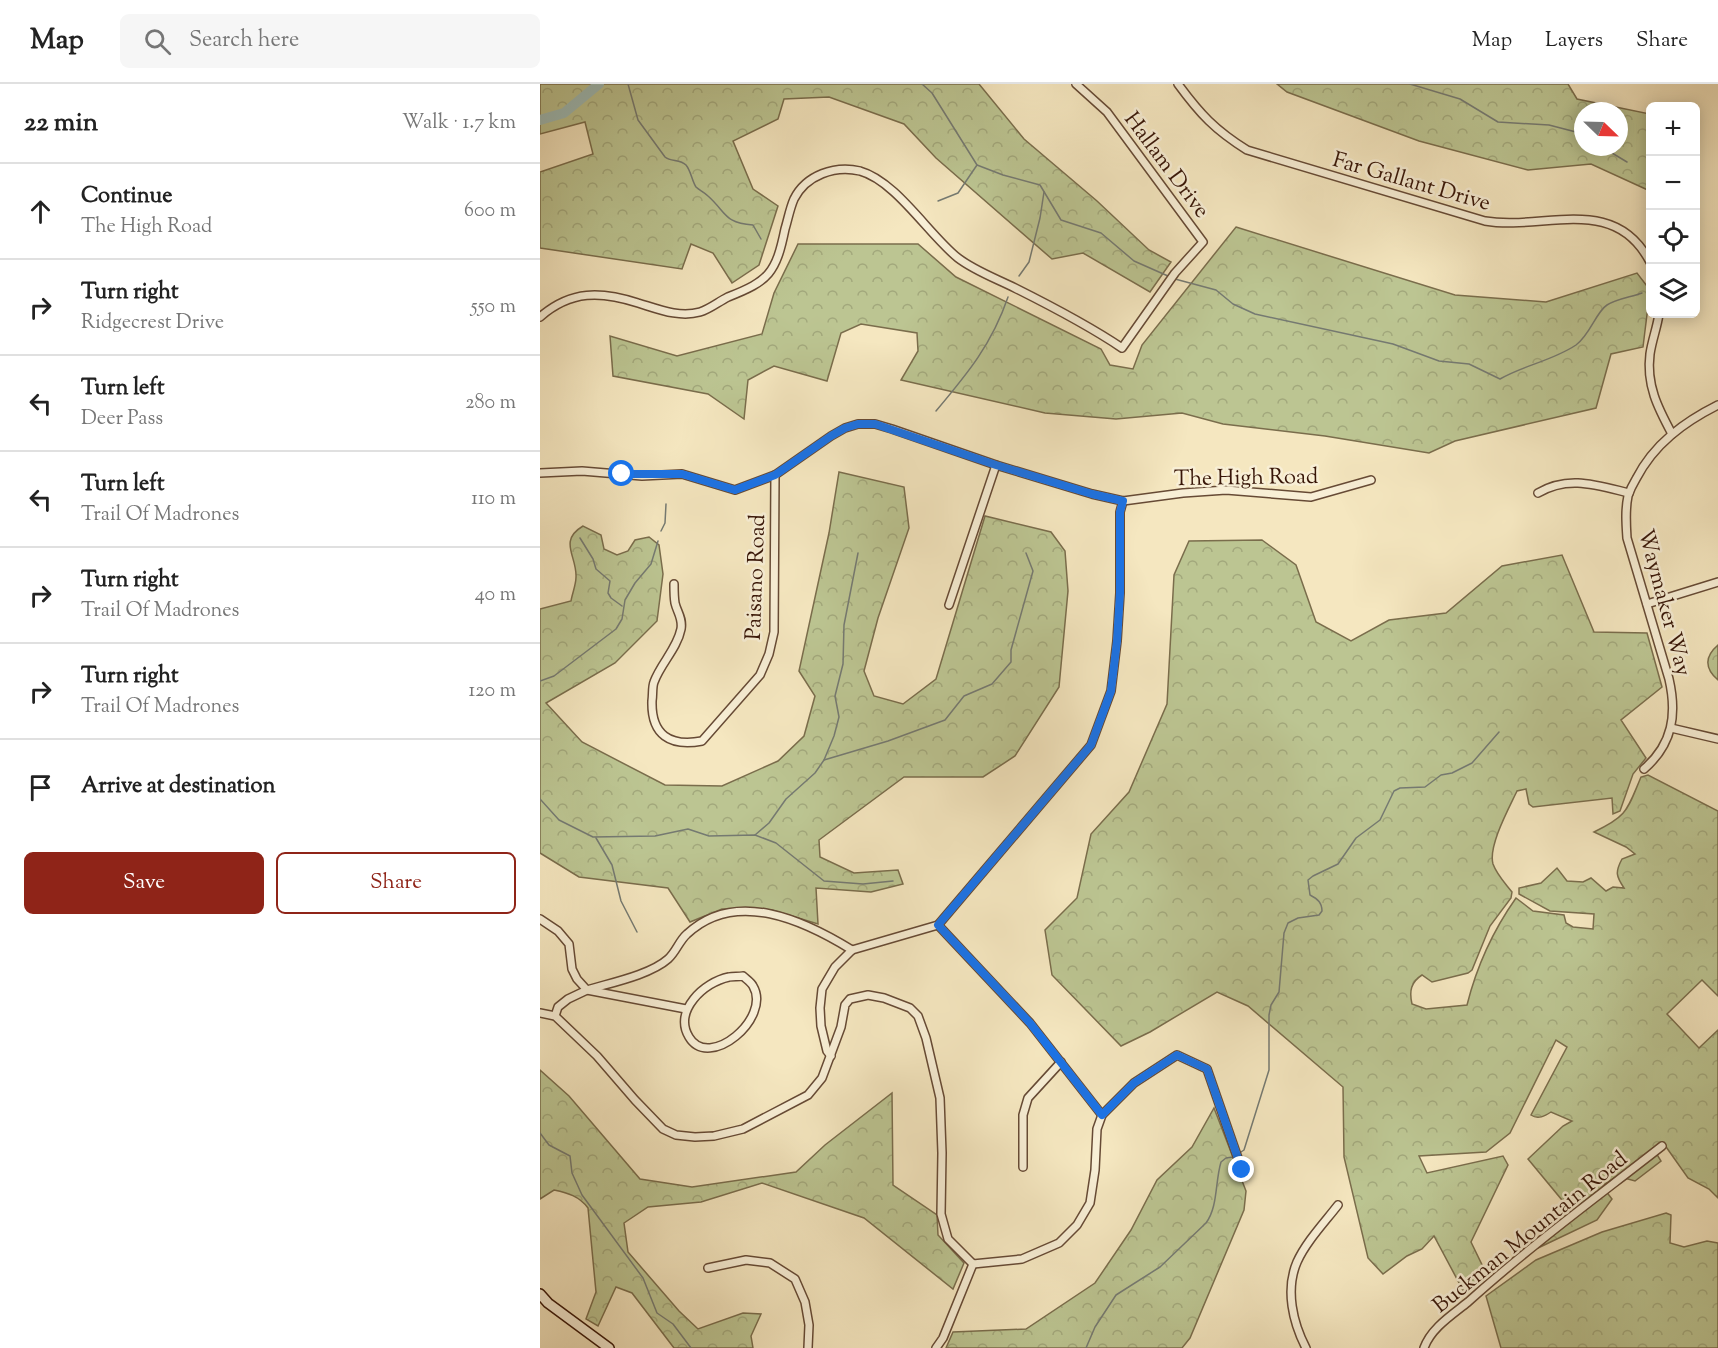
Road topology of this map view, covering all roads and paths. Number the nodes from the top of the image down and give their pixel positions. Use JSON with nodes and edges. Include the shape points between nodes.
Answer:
{"nodes":[{"id":1,"x":1076,"y":84,"type":"edge"},
{"id":2,"x":1178,"y":84,"type":"edge"},
{"id":3,"x":1646,"y":256,"type":"edge"},
{"id":4,"x":540,"y":317,"type":"edge"},
{"id":5,"x":1658,"y":318,"type":"edge"},
{"id":6,"x":1718,"y":405,"type":"edge"},
{"id":7,"x":1672,"y":434,"type":"junction"},
{"id":8,"x":996,"y":465,"type":"junction"},
{"id":9,"x":540,"y":473,"type":"edge"},
{"id":10,"x":775,"y":475,"type":"junction"},
{"id":11,"x":1371,"y":480,"type":"dead end"},
{"id":12,"x":1538,"y":493,"type":"dead end"},
{"id":13,"x":1629,"y":493,"type":"junction"},
{"id":14,"x":1123,"y":501,"type":"junction"},
{"id":15,"x":1718,"y":582,"type":"edge"},
{"id":16,"x":674,"y":584,"type":"dead end"},
{"id":17,"x":1647,"y":604,"type":"junction"},
{"id":18,"x":949,"y":605,"type":"dead end"},
{"id":19,"x":1671,"y":728,"type":"junction"},
{"id":20,"x":1718,"y":739,"type":"edge"},
{"id":21,"x":1644,"y":769,"type":"dead end"},
{"id":22,"x":540,"y":919,"type":"edge"},
{"id":23,"x":938,"y":925,"type":"junction"},
{"id":24,"x":852,"y":950,"type":"junction"},
{"id":25,"x":587,"y":990,"type":"junction"},
{"id":26,"x":686,"y":1009,"type":"junction"},
{"id":27,"x":540,"y":1013,"type":"edge"},
{"id":28,"x":555,"y":1016,"type":"junction"},
{"id":29,"x":831,"y":1056,"type":"junction"},
{"id":30,"x":1061,"y":1062,"type":"junction"},
{"id":31,"x":1102,"y":1115,"type":"junction"},
{"id":32,"x":1662,"y":1146,"type":"dead end"},
{"id":33,"x":1023,"y":1167,"type":"dead end"},
{"id":34,"x":1242,"y":1170,"type":"dead end"},
{"id":35,"x":1338,"y":1205,"type":"dead end"},
{"id":36,"x":973,"y":1264,"type":"junction"},
{"id":37,"x":708,"y":1268,"type":"dead end"},
{"id":38,"x":540,"y":1294,"type":"edge"},
{"id":39,"x":599,"y":1345,"type":"edge"},
{"id":40,"x":609,"y":1348,"type":"edge"},
{"id":41,"x":808,"y":1348,"type":"edge"},
{"id":42,"x":936,"y":1348,"type":"edge"},
{"id":43,"x":1306,"y":1348,"type":"edge"},
{"id":44,"x":1424,"y":1348,"type":"edge"}],
"edges":[{"from":1,"to":4,"type":"street","name":"Hallam Drive","via":[[1107,112],[1203,242],[1179,267],[1122,348],[967,265],[882,182],[861,172],[842,169],[814,177],[798,193],[775,265],[751,288],[697,313],[679,314],[613,297],[587,295],[562,302]]},
{"from":2,"to":3,"type":"street","name":"Far Gallant Drive","via":[[1209,123],[1247,150],[1485,221],[1508,224],[1596,220],[1624,231]]},
{"from":5,"to":7,"type":"street","via":[[1650,353],[1650,381],[1653,398]]},
{"from":6,"to":7,"type":"street","name":"Waymaker Way"},
{"from":7,"to":13,"type":"street","name":"Waymaker Way","via":[[1649,456]]},
{"from":8,"to":10,"type":"street","name":"The High Road","via":[[892,429],[858,424],[831,436]]},
{"from":8,"to":14,"type":"street","name":"The High Road"},
{"from":8,"to":18,"type":"street"},
{"from":9,"to":10,"type":"street","name":"The High Road","via":[[682,474],[735,490]]},
{"from":10,"to":16,"type":"street","name":"Paisano Road","via":[[774,632],[770,654],[760,675],[702,741],[688,744],[666,736],[653,718],[654,683],[681,628]]},
{"from":11,"to":14,"type":"street","name":"The High Road","via":[[1311,497],[1226,490]]},
{"from":12,"to":13,"type":"street","via":[[1552,485],[1585,483]]},
{"from":13,"to":17,"type":"street","name":"Waymaker Way","via":[[1627,538]]},
{"from":14,"to":23,"type":"street","via":[[1118,631],[1111,691],[1091,745]]},
{"from":15,"to":17,"type":"street"},
{"from":17,"to":19,"type":"street","name":"Waymaker Way","via":[[1674,701]]},
{"from":19,"to":20,"type":"street"},
{"from":19,"to":21,"type":"street","name":"Waymaker Way"},
{"from":22,"to":25,"type":"street","via":[[558,930],[569,944],[572,969]]},
{"from":23,"to":24,"type":"street"},
{"from":23,"to":30,"type":"street"},
{"from":24,"to":25,"type":"street","via":[[826,934],[778,915],[730,912],[714,916],[687,933],[668,959],[648,970]]},
{"from":24,"to":29,"type":"street","via":[[835,967],[822,989],[820,1026]]},
{"from":25,"to":26,"type":"street"},
{"from":25,"to":28,"type":"street","via":[[558,1006]]},
{"from":26,"to":26,"type":"street","via":[[688,1036],[694,1044],[711,1049],[740,1034],[750,1022],[756,995],[743,976],[728,977],[711,984]]},
{"from":27,"to":28,"type":"street"},
{"from":28,"to":29,"type":"street","via":[[663,1129],[676,1135],[714,1136],[762,1121],[808,1095],[822,1078]]},
{"from":29,"to":36,"type":"street","via":[[850,999],[868,995],[884,998],[910,1008],[918,1016],[940,1098],[941,1214],[948,1239]]},
{"from":30,"to":31,"type":"street"},
{"from":30,"to":33,"type":"street","via":[[1028,1098],[1023,1115]]},
{"from":31,"to":34,"type":"street","via":[[1134,1083],[1177,1055],[1196,1062],[1207,1069]]},
{"from":31,"to":36,"type":"street","via":[[1097,1129],[1090,1203],[1077,1225],[1059,1243],[1022,1259]]},
{"from":32,"to":44,"type":"street","name":"Buckman Mountain Road","via":[[1494,1278],[1437,1328]]},
{"from":35,"to":43,"type":"street","via":[[1298,1260],[1293,1275],[1292,1310]]},
{"from":36,"to":42,"type":"street"},
{"from":37,"to":41,"type":"street","via":[[746,1260],[770,1263],[795,1279],[805,1302]]},
{"from":38,"to":39,"type":"street"},
{"from":39,"to":40,"type":"street"}]}
